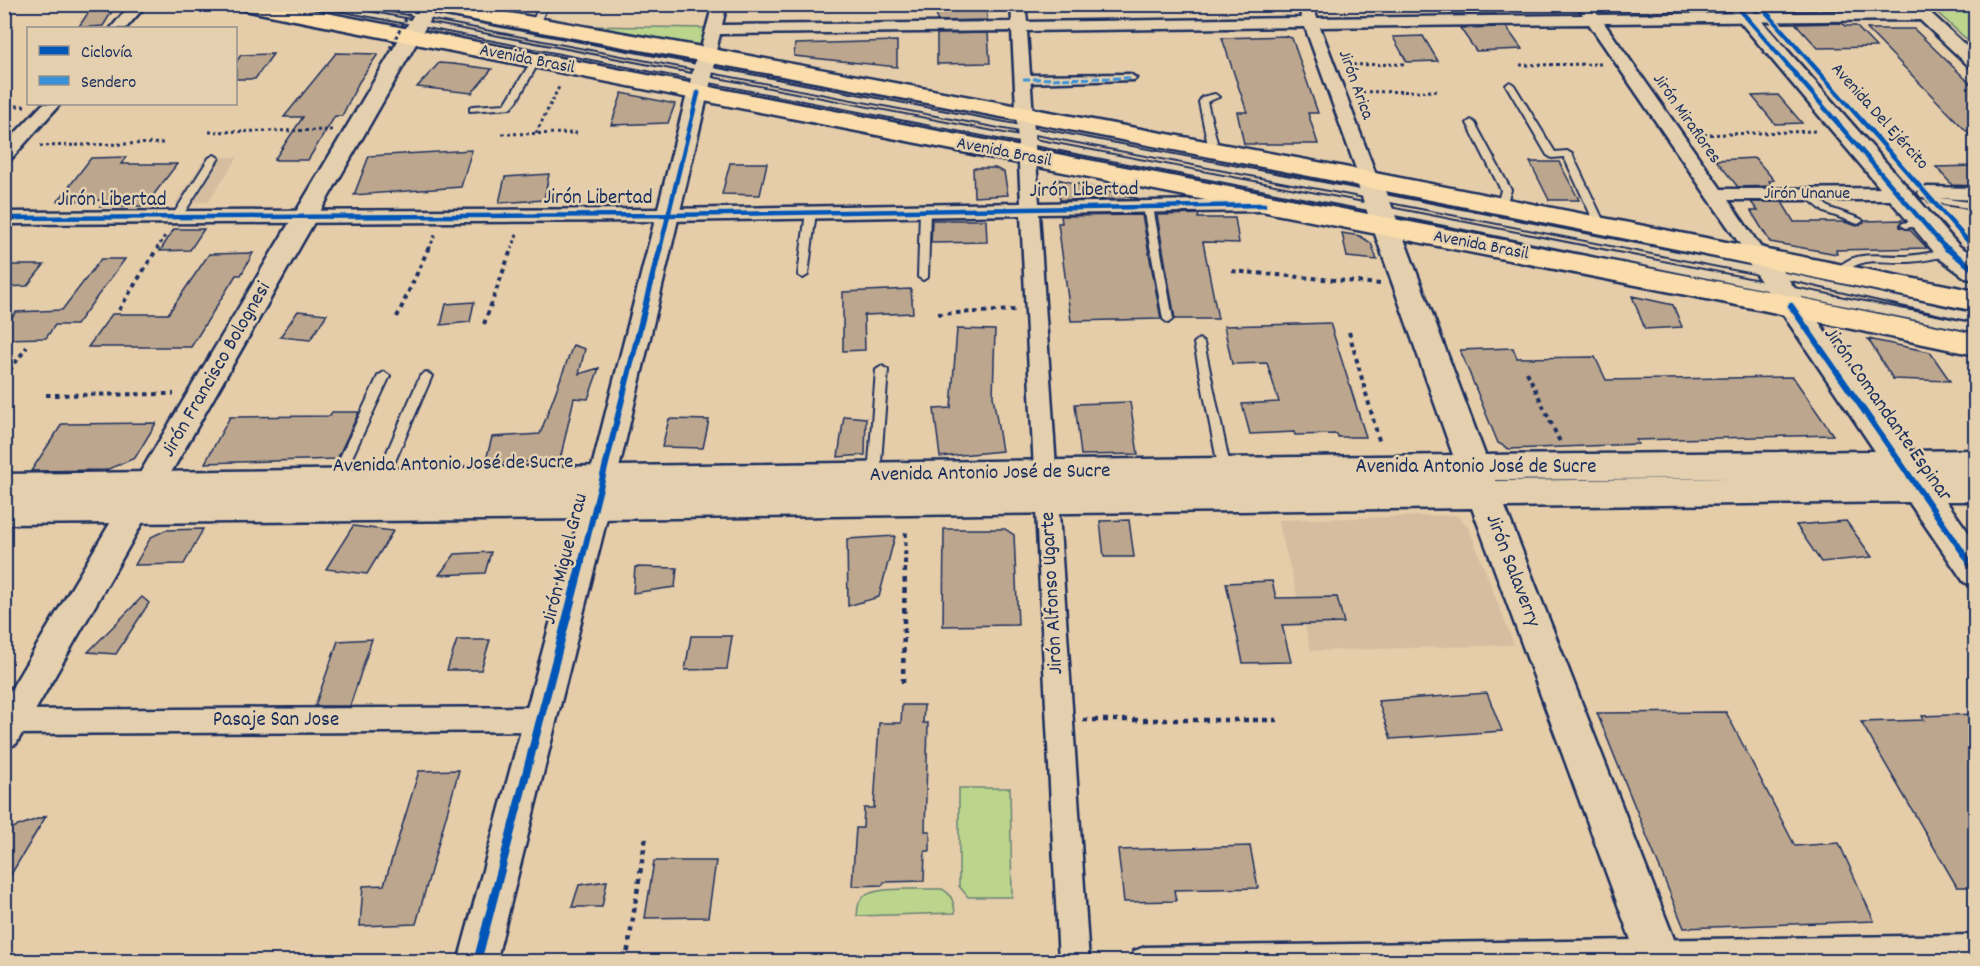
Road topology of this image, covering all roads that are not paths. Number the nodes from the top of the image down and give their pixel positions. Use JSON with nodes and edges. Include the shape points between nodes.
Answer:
{"nodes":[{"id":1,"x":140,"y":4,"type":"edge"},
{"id":2,"x":244,"y":4,"type":"edge"},
{"id":3,"x":312,"y":4,"type":"edge"},
{"id":4,"x":359,"y":4,"type":"edge"},
{"id":5,"x":395,"y":4,"type":"edge"},
{"id":6,"x":720,"y":4,"type":"edge"},
{"id":7,"x":1018,"y":4,"type":"edge"},
{"id":8,"x":1304,"y":4,"type":"edge"},
{"id":9,"x":1583,"y":4,"type":"edge"},
{"id":10,"x":1919,"y":10,"type":"edge"},
{"id":11,"x":1753,"y":11,"type":"edge"},
{"id":12,"x":539,"y":15,"type":"edge"},
{"id":13,"x":415,"y":18,"type":"edge"},
{"id":14,"x":1593,"y":19,"type":"junction"},
{"id":15,"x":1311,"y":22,"type":"junction"},
{"id":16,"x":1019,"y":26,"type":"junction"},
{"id":17,"x":119,"y":27,"type":"edge"},
{"id":18,"x":713,"y":30,"type":"junction"},
{"id":19,"x":473,"y":36,"type":"junction"},
{"id":20,"x":526,"y":60,"type":"junction"},
{"id":21,"x":1976,"y":64,"type":"edge"},
{"id":22,"x":702,"y":75,"type":"junction"},
{"id":23,"x":1130,"y":78,"type":"dead end"},
{"id":24,"x":1023,"y":79,"type":"junction"},
{"id":25,"x":1510,"y":85,"type":"dead end"},
{"id":26,"x":1215,"y":97,"type":"dead end"},
{"id":27,"x":50,"y":105,"type":"edge"},
{"id":28,"x":473,"y":109,"type":"dead end"},
{"id":29,"x":1471,"y":123,"type":"dead end"},
{"id":30,"x":1026,"y":137,"type":"junction"},
{"id":31,"x":1214,"y":150,"type":"junction"},
{"id":32,"x":9,"y":151,"type":"edge"},
{"id":33,"x":214,"y":158,"type":"dead end"},
{"id":34,"x":1808,"y":194,"type":"junction"},
{"id":35,"x":1900,"y":194,"type":"junction"},
{"id":36,"x":1714,"y":195,"type":"junction"},
{"id":37,"x":1975,"y":197,"type":"edge"},
{"id":38,"x":1377,"y":203,"type":"junction"},
{"id":39,"x":1264,"y":205,"type":"junction"},
{"id":40,"x":1502,"y":205,"type":"junction"},
{"id":41,"x":1148,"y":207,"type":"junction"},
{"id":42,"x":1030,"y":208,"type":"junction"},
{"id":43,"x":925,"y":210,"type":"junction"},
{"id":44,"x":1923,"y":210,"type":"junction"},
{"id":45,"x":811,"y":212,"type":"junction"},
{"id":46,"x":668,"y":215,"type":"junction"},
{"id":47,"x":4,"y":218,"type":"edge"},
{"id":48,"x":176,"y":218,"type":"junction"},
{"id":49,"x":306,"y":218,"type":"junction"},
{"id":50,"x":1858,"y":222,"type":"dead end"},
{"id":51,"x":1600,"y":224,"type":"junction"},
{"id":52,"x":1976,"y":250,"type":"edge"},
{"id":53,"x":1949,"y":252,"type":"junction"},
{"id":54,"x":1976,"y":271,"type":"edge"},
{"id":55,"x":1839,"y":272,"type":"junction"},
{"id":56,"x":803,"y":275,"type":"dead end"},
{"id":57,"x":923,"y":277,"type":"dead end"},
{"id":58,"x":1774,"y":280,"type":"junction"},
{"id":59,"x":1976,"y":301,"type":"edge"},
{"id":60,"x":1976,"y":318,"type":"edge"},
{"id":61,"x":1168,"y":319,"type":"dead end"},
{"id":62,"x":1976,"y":328,"type":"edge"},
{"id":63,"x":1200,"y":343,"type":"dead end"},
{"id":64,"x":1976,"y":345,"type":"edge"},
{"id":65,"x":882,"y":370,"type":"dead end"},
{"id":66,"x":384,"y":376,"type":"dead end"},
{"id":67,"x":426,"y":376,"type":"dead end"},
{"id":68,"x":1976,"y":463,"type":"edge"},
{"id":69,"x":1225,"y":471,"type":"junction"},
{"id":70,"x":874,"y":475,"type":"junction"},
{"id":71,"x":1910,"y":477,"type":"junction"},
{"id":72,"x":1478,"y":481,"type":"junction"},
{"id":73,"x":380,"y":482,"type":"junction"},
{"id":74,"x":334,"y":483,"type":"junction"},
{"id":75,"x":1047,"y":486,"type":"junction"},
{"id":76,"x":4,"y":487,"type":"edge"},
{"id":77,"x":1976,"y":488,"type":"edge"},
{"id":78,"x":600,"y":492,"type":"junction"},
{"id":79,"x":142,"y":497,"type":"junction"},
{"id":80,"x":4,"y":510,"type":"edge"},
{"id":81,"x":1976,"y":572,"type":"edge"},
{"id":82,"x":541,"y":719,"type":"junction"},
{"id":83,"x":7,"y":728,"type":"edge"},
{"id":84,"x":1976,"y":950,"type":"edge"},
{"id":85,"x":1659,"y":957,"type":"edge"},
{"id":86,"x":477,"y":962,"type":"edge"},
{"id":87,"x":1074,"y":962,"type":"edge"},
{"id":88,"x":1145,"y":962,"type":"edge"}],
"edges":[{"from":1,"to":17,"type":"street"},
{"from":2,"to":13,"type":"main road","name":"Avenida Brasil"},
{"from":3,"to":13,"type":"lane","name":"Avenida Brasil"},
{"from":4,"to":13,"type":"lane","name":"Avenida Brasil"},
{"from":5,"to":13,"type":"lane"},
{"from":6,"to":18,"type":"street"},
{"from":7,"to":16,"type":"street","name":"Jirón Alfonso Ugarte"},
{"from":8,"to":15,"type":"street","name":"Jirón Arica"},
{"from":9,"to":14,"type":"street","name":"Jirón Miraflores"},
{"from":10,"to":11,"type":"street"},
{"from":10,"to":21,"type":"street"},
{"from":11,"to":14,"type":"street"},
{"from":11,"to":35,"type":"main road","name":"Avenida Del Ejército","via":[[1844,131]]},
{"from":11,"to":44,"type":"main road","name":"Avenida Del Ejército"},
{"from":12,"to":13,"type":"main road","name":"Avenida Brasil"},
{"from":12,"to":22,"type":"main road","name":"Avenida Brasil"},
{"from":13,"to":19,"type":"lane","name":"Avenida Brasil"},
{"from":13,"to":20,"type":"main road","name":"Avenida Brasil"},
{"from":13,"to":22,"type":"lane","name":"Avenida Brasil"},
{"from":13,"to":49,"type":"street","name":"Jirón Francisco Bolognesi","via":[[358,130]]},
{"from":14,"to":15,"type":"street"},
{"from":14,"to":36,"type":"street","name":"Jirón Miraflores"},
{"from":15,"to":16,"type":"street"},
{"from":15,"to":38,"type":"street","name":"Jirón Arica"},
{"from":16,"to":18,"type":"street"},
{"from":16,"to":24,"type":"street","name":"Jirón Alfonso Ugarte"},
{"from":18,"to":22,"type":"street"},
{"from":19,"to":20,"type":"lane"},
{"from":19,"to":22,"type":"lane","name":"Avenida Brasil"},
{"from":20,"to":22,"type":"main road","name":"Avenida Brasil","via":[[568,68]]},
{"from":20,"to":28,"type":"lane","via":[[508,106]]},
{"from":22,"to":30,"type":"main road","name":"Avenida Brasil"},
{"from":22,"to":30,"type":"main road","name":"Avenida Brasil"},
{"from":22,"to":46,"type":"street","name":"Jirón Miguel Grau"},
{"from":23,"to":24,"type":"street"},
{"from":24,"to":30,"type":"street","name":"Jirón Alfonso Ugarte"},
{"from":25,"to":51,"type":"lane","via":[[1552,155],[1567,154]]},
{"from":26,"to":31,"type":"lane","via":[[1203,102]]},
{"from":27,"to":32,"type":"street"},
{"from":29,"to":40,"type":"lane","via":[[1506,190]]},
{"from":30,"to":31,"type":"main road","name":"Avenida Brasil"},
{"from":30,"to":38,"type":"lane","name":"Avenida Brasil"},
{"from":30,"to":38,"type":"lane","name":"Avenida Brasil"},
{"from":30,"to":39,"type":"main road","name":"Avenida Brasil"},
{"from":30,"to":42,"type":"street","name":"Jirón Alfonso Ugarte"},
{"from":31,"to":38,"type":"main road","name":"Avenida Brasil"},
{"from":33,"to":48,"type":"lane"},
{"from":34,"to":35,"type":"street","name":"Jirón Unanue"},
{"from":34,"to":36,"type":"street","name":"Jirón Unanue"},
{"from":34,"to":50,"type":"lane","via":[[1827,210]]},
{"from":35,"to":44,"type":"main road","name":"Avenida Del Ejército"},
{"from":36,"to":58,"type":"street","name":"Jirón Miraflores"},
{"from":37,"to":44,"type":"street"},
{"from":38,"to":39,"type":"main road","name":"Avenida Brasil"},
{"from":38,"to":40,"type":"main road","name":"Avenida Brasil"},
{"from":38,"to":58,"type":"main road","name":"Avenida Brasil"},
{"from":38,"to":58,"type":"lane","name":"Avenida Brasil"},
{"from":38,"to":72,"type":"main road","name":"Jirón Salaverry"},
{"from":39,"to":41,"type":"street","name":"Jirón Libertad"},
{"from":40,"to":51,"type":"main road","name":"Avenida Brasil"},
{"from":41,"to":42,"type":"street","name":"Jirón Libertad"},
{"from":41,"to":61,"type":"lane"},
{"from":42,"to":43,"type":"street","name":"Jirón Libertad"},
{"from":42,"to":75,"type":"street","name":"Jirón Alfonso Ugarte"},
{"from":43,"to":45,"type":"street","name":"Jirón Libertad"},
{"from":43,"to":57,"type":"lane"},
{"from":44,"to":52,"type":"main road","name":"Avenida Del Ejército"},
{"from":44,"to":53,"type":"main road","name":"Avenida Del Ejército"},
{"from":45,"to":46,"type":"street","name":"Jirón Libertad"},
{"from":45,"to":56,"type":"lane"},
{"from":46,"to":49,"type":"street","name":"Jirón Libertad"},
{"from":46,"to":78,"type":"street","name":"Jirón Miguel Grau"},
{"from":47,"to":48,"type":"street","name":"Jirón Libertad"},
{"from":48,"to":49,"type":"street","name":"Jirón Libertad"},
{"from":49,"to":79,"type":"street","name":"Jirón Francisco Bolognesi"},
{"from":51,"to":58,"type":"main road","name":"Avenida Brasil"},
{"from":53,"to":54,"type":"main road","name":"Avenida Del Ejército"},
{"from":53,"to":55,"type":"lane","via":[[1914,258],[1902,254],[1856,259]]},
{"from":55,"to":58,"type":"main road","name":"Avenida Brasil"},
{"from":55,"to":59,"type":"main road","name":"Avenida Brasil"},
{"from":58,"to":60,"type":"lane","name":"Avenida Brasil"},
{"from":58,"to":62,"type":"lane","name":"Avenida Brasil"},
{"from":58,"to":64,"type":"main road","name":"Avenida Brasil"},
{"from":58,"to":71,"type":"main road","name":"Jirón Comandante Espinar"},
{"from":63,"to":69,"type":"lane"},
{"from":65,"to":70,"type":"lane"},
{"from":66,"to":74,"type":"lane"},
{"from":67,"to":73,"type":"lane"},
{"from":68,"to":71,"type":"main road","name":"Avenida Antonio José de Sucre"},
{"from":69,"to":72,"type":"main road","name":"Avenida Antonio José de Sucre","via":[[1387,469]]},
{"from":69,"to":75,"type":"main road","name":"Avenida Antonio José de Sucre"},
{"from":70,"to":75,"type":"main road","name":"Avenida Antonio José de Sucre"},
{"from":70,"to":78,"type":"main road","name":"Avenida Antonio José de Sucre"},
{"from":71,"to":72,"type":"main road","name":"Avenida Antonio José de Sucre"},
{"from":71,"to":72,"type":"main road","name":"Avenida Antonio José de Sucre","via":[[1572,468]]},
{"from":71,"to":77,"type":"main road","name":"Avenida Antonio José de Sucre"},
{"from":71,"to":81,"type":"main road","name":"Jirón Comandante Espinar"},
{"from":72,"to":75,"type":"main road","name":"Avenida Antonio José de Sucre"},
{"from":72,"to":85,"type":"main road","name":"Jirón Salaverry"},
{"from":73,"to":74,"type":"main road","name":"Avenida Antonio José de Sucre"},
{"from":73,"to":78,"type":"main road","name":"Avenida Antonio José de Sucre"},
{"from":74,"to":79,"type":"main road","name":"Avenida Antonio José de Sucre"},
{"from":75,"to":78,"type":"main road","name":"Avenida Antonio José de Sucre","via":[[907,501]]},
{"from":75,"to":87,"type":"street","name":"Jirón Alfonso Ugarte"},
{"from":76,"to":79,"type":"main road","name":"Avenida Antonio José de Sucre"},
{"from":78,"to":79,"type":"main road","name":"Avenida Antonio José de Sucre"},
{"from":78,"to":82,"type":"street","name":"Jirón Miguel Grau"},
{"from":79,"to":80,"type":"main road","name":"Avenida Antonio José de Sucre"},
{"from":79,"to":83,"type":"street","name":"Jirón Francisco Bolognesi"},
{"from":82,"to":83,"type":"street","name":"Pasaje San Jose"},
{"from":82,"to":86,"type":"street","name":"Jirón Miguel Grau"},
{"from":84,"to":85,"type":"street"},
{"from":85,"to":88,"type":"street"}]}
